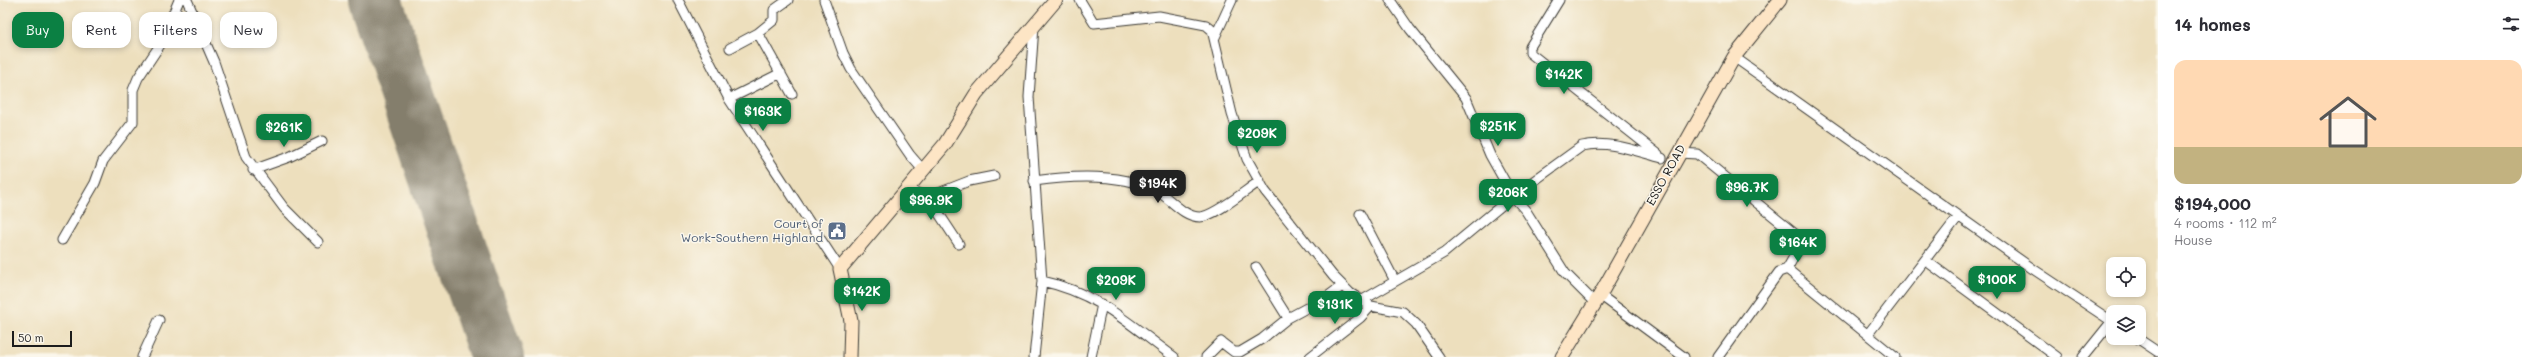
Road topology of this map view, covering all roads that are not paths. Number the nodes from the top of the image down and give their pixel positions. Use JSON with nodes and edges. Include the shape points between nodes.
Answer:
{"nodes":[{"id":1,"x":178,"y":0,"type":"edge"},
{"id":2,"x":187,"y":0,"type":"edge"},
{"id":3,"x":678,"y":0,"type":"edge"},
{"id":4,"x":788,"y":0,"type":"edge"},
{"id":5,"x":824,"y":0,"type":"edge"},
{"id":6,"x":1056,"y":0,"type":"edge"},
{"id":7,"x":1080,"y":0,"type":"edge"},
{"id":8,"x":1232,"y":0,"type":"edge"},
{"id":9,"x":1390,"y":0,"type":"edge"},
{"id":10,"x":1559,"y":0,"type":"edge"},
{"id":11,"x":1780,"y":0,"type":"edge"},
{"id":12,"x":1034,"y":24,"type":"junction"},
{"id":13,"x":758,"y":33,"type":"junction"},
{"id":14,"x":1216,"y":37,"type":"junction"},
{"id":15,"x":730,"y":48,"type":"dead end"},
{"id":16,"x":1734,"y":57,"type":"junction"},
{"id":17,"x":781,"y":73,"type":"junction"},
{"id":18,"x":792,"y":94,"type":"dead end"},
{"id":19,"x":729,"y":99,"type":"junction"},
{"id":20,"x":322,"y":141,"type":"dead end"},
{"id":21,"x":1679,"y":153,"type":"junction"},
{"id":22,"x":1667,"y":161,"type":"junction"},
{"id":23,"x":253,"y":170,"type":"junction"},
{"id":24,"x":923,"y":170,"type":"junction"},
{"id":25,"x":994,"y":176,"type":"dead end"},
{"id":26,"x":1034,"y":181,"type":"junction"},
{"id":27,"x":1260,"y":181,"type":"junction"},
{"id":28,"x":908,"y":190,"type":"junction"},
{"id":29,"x":1513,"y":196,"type":"junction"},
{"id":30,"x":928,"y":197,"type":"junction"},
{"id":31,"x":1360,"y":214,"type":"dead end"},
{"id":32,"x":1958,"y":216,"type":"junction"},
{"id":33,"x":62,"y":240,"type":"dead end"},
{"id":34,"x":318,"y":242,"type":"dead end"},
{"id":35,"x":959,"y":244,"type":"dead end"},
{"id":36,"x":1925,"y":260,"type":"junction"},
{"id":37,"x":1256,"y":266,"type":"dead end"},
{"id":38,"x":840,"y":269,"type":"junction"},
{"id":39,"x":1787,"y":269,"type":"junction"},
{"id":40,"x":1042,"y":281,"type":"junction"},
{"id":41,"x":1395,"y":281,"type":"junction"},
{"id":42,"x":1342,"y":286,"type":"junction"},
{"id":43,"x":1598,"y":299,"type":"junction"},
{"id":44,"x":1361,"y":300,"type":"junction"},
{"id":45,"x":1102,"y":304,"type":"junction"},
{"id":46,"x":1371,"y":306,"type":"junction"},
{"id":47,"x":2106,"y":317,"type":"edge"},
{"id":48,"x":1288,"y":318,"type":"junction"},
{"id":49,"x":159,"y":320,"type":"dead end"},
{"id":50,"x":2106,"y":330,"type":"edge"},
{"id":51,"x":1868,"y":334,"type":"junction"},
{"id":52,"x":2146,"y":344,"type":"edge"},
{"id":53,"x":2158,"y":352,"type":"edge"},
{"id":54,"x":142,"y":357,"type":"edge"},
{"id":55,"x":850,"y":357,"type":"edge"},
{"id":56,"x":1034,"y":357,"type":"edge"},
{"id":57,"x":1091,"y":357,"type":"edge"},
{"id":58,"x":1174,"y":357,"type":"edge"},
{"id":59,"x":1206,"y":357,"type":"edge"},
{"id":60,"x":1310,"y":357,"type":"edge"},
{"id":61,"x":1440,"y":357,"type":"edge"},
{"id":62,"x":1562,"y":357,"type":"edge"},
{"id":63,"x":1684,"y":357,"type":"edge"},
{"id":64,"x":1718,"y":357,"type":"edge"},
{"id":65,"x":1895,"y":357,"type":"edge"},
{"id":66,"x":2057,"y":357,"type":"edge"},
{"id":67,"x":2083,"y":357,"type":"edge"}],
"edges":[{"from":1,"to":33,"type":"street","via":[[160,45],[133,90],[133,122],[103,161],[95,183]]},
{"from":2,"to":23,"type":"street","via":[[214,62],[246,157]]},
{"from":3,"to":19,"type":"street"},
{"from":4,"to":13,"type":"street","via":[[777,6],[774,10],[774,20]]},
{"from":5,"to":24,"type":"street","via":[[851,69]]},
{"from":6,"to":12,"type":"street"},
{"from":7,"to":14,"type":"street","via":[[1094,23],[1146,16],[1178,18],[1206,25]]},
{"from":8,"to":14,"type":"street"},
{"from":9,"to":29,"type":"street","via":[[1466,98],[1490,155]]},
{"from":10,"to":22,"type":"street","via":[[1530,47],[1530,53]]},
{"from":11,"to":16,"type":"street","name":"ESSO ROAD"},
{"from":12,"to":24,"type":"street","via":[[976,94],[945,144]]},
{"from":12,"to":26,"type":"street","via":[[1029,97]]},
{"from":13,"to":15,"type":"street"},
{"from":13,"to":17,"type":"street"},
{"from":14,"to":27,"type":"street","via":[[1224,86],[1232,114],[1247,159]]},
{"from":16,"to":21,"type":"street","name":"ESSO ROAD"},
{"from":16,"to":32,"type":"street","via":[[1887,163]]},
{"from":17,"to":18,"type":"street"},
{"from":17,"to":19,"type":"street"},
{"from":19,"to":38,"type":"street"},
{"from":20,"to":23,"type":"street"},
{"from":21,"to":22,"type":"street","name":"ESSO ROAD"},
{"from":21,"to":39,"type":"street","via":[[1697,154],[1800,238],[1800,246]]},
{"from":22,"to":29,"type":"street","via":[[1609,144],[1582,146]]},
{"from":22,"to":43,"type":"street","name":"ESSO ROAD"},
{"from":23,"to":34,"type":"street","via":[[284,208]]},
{"from":24,"to":28,"type":"street"},
{"from":25,"to":30,"type":"street","via":[[969,181]]},
{"from":26,"to":27,"type":"street","via":[[1082,176],[1131,183],[1157,191],[1184,211],[1198,217],[1210,214]]},
{"from":26,"to":40,"type":"street"},
{"from":27,"to":42,"type":"street","via":[[1277,207]]},
{"from":28,"to":30,"type":"street"},
{"from":28,"to":38,"type":"street"},
{"from":29,"to":41,"type":"street","via":[[1444,253]]},
{"from":29,"to":43,"type":"street","via":[[1565,273]]},
{"from":30,"to":35,"type":"street"},
{"from":31,"to":41,"type":"street"},
{"from":32,"to":36,"type":"street"},
{"from":32,"to":47,"type":"street"},
{"from":36,"to":51,"type":"street"},
{"from":36,"to":66,"type":"street"},
{"from":37,"to":48,"type":"street"},
{"from":38,"to":55,"type":"street","via":[[851,321]]},
{"from":39,"to":51,"type":"street"},
{"from":39,"to":64,"type":"street","via":[[1779,272]]},
{"from":40,"to":45,"type":"street","via":[[1074,289]]},
{"from":40,"to":56,"type":"street"},
{"from":41,"to":44,"type":"street"},
{"from":42,"to":44,"type":"street"},
{"from":42,"to":48,"type":"street"},
{"from":43,"to":62,"type":"street","name":"ESSO ROAD"},
{"from":43,"to":63,"type":"street"},
{"from":44,"to":46,"type":"street"},
{"from":45,"to":57,"type":"street"},
{"from":45,"to":58,"type":"street"},
{"from":46,"to":60,"type":"street","via":[[1360,318]]},
{"from":46,"to":61,"type":"street","via":[[1403,312],[1416,324]]},
{"from":48,"to":59,"type":"street","via":[[1262,339],[1240,352],[1234,352],[1221,342]]},
{"from":49,"to":54,"type":"street"},
{"from":50,"to":67,"type":"street"},
{"from":51,"to":65,"type":"street"},
{"from":52,"to":53,"type":"street"}]}
